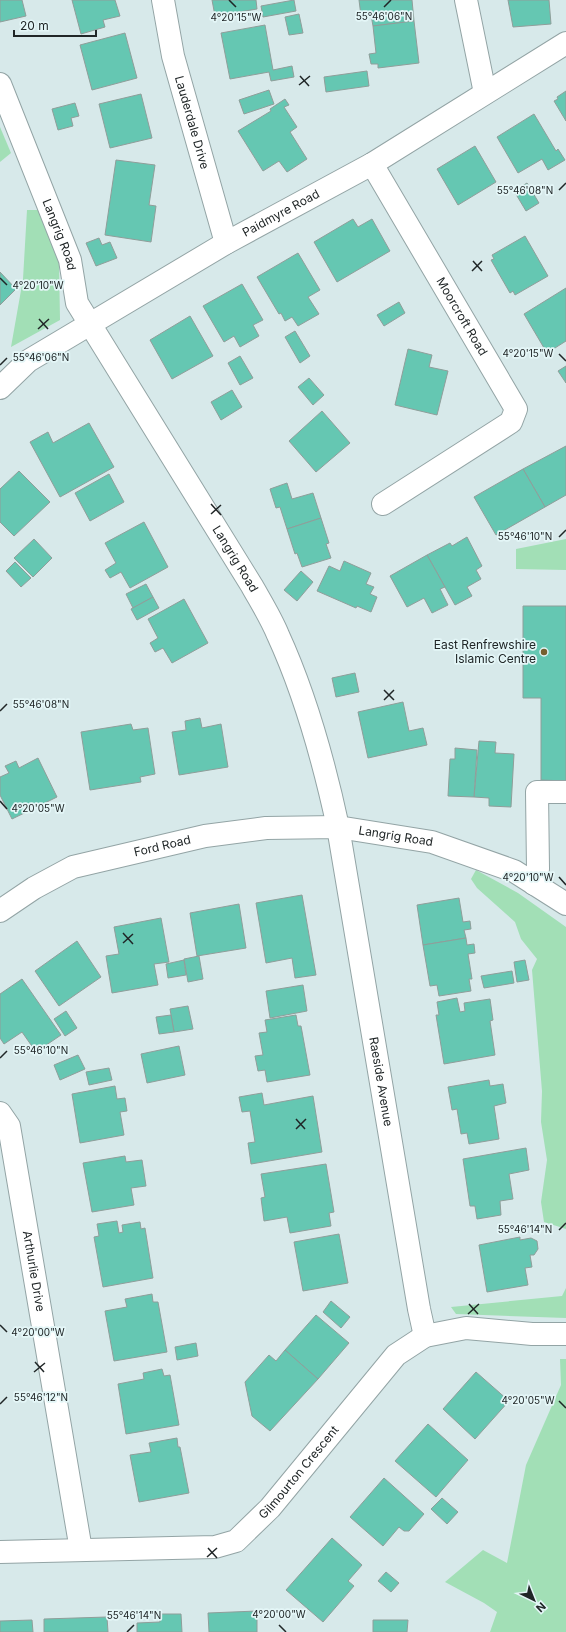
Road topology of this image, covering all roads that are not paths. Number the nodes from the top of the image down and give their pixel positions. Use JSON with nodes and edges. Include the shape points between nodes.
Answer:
{"nodes":[{"id":1,"x":163,"y":0,"type":"edge"},
{"id":2,"x":466,"y":0,"type":"edge"},
{"id":3,"x":566,"y":43,"type":"edge"},
{"id":4,"x":0,"y":84,"type":"edge"},
{"id":5,"x":486,"y":93,"type":"junction"},
{"id":6,"x":372,"y":164,"type":"junction"},
{"id":7,"x":226,"y":243,"type":"junction"},
{"id":8,"x":92,"y":324,"type":"junction"},
{"id":9,"x":0,"y":388,"type":"edge"},
{"id":10,"x":383,"y":504,"type":"dead end"},
{"id":11,"x":566,"y":792,"type":"edge"},
{"id":12,"x":338,"y":827,"type":"junction"},
{"id":13,"x":534,"y":884,"type":"junction"},
{"id":14,"x":566,"y":904,"type":"edge"},
{"id":15,"x":0,"y":912,"type":"edge"},
{"id":16,"x":0,"y":1113,"type":"edge"},
{"id":17,"x":566,"y":1334,"type":"edge"},
{"id":18,"x":425,"y":1336,"type":"junction"},
{"id":19,"x":81,"y":1550,"type":"junction"},
{"id":20,"x":0,"y":1552,"type":"edge"}],
"edges":[{"from":1,"to":7,"type":"street","name":"Lauderdale Drive","via":[[173,56]]},
{"from":2,"to":5,"type":"street"},
{"from":3,"to":5,"type":"street","name":"Paidmyre Road"},
{"from":4,"to":8,"type":"street","name":"Langrig Road","via":[[70,260],[77,303]]},
{"from":5,"to":6,"type":"street","name":"Paidmyre Road"},
{"from":6,"to":7,"type":"street","name":"Paidmyre Road"},
{"from":6,"to":10,"type":"street","name":"Moorcroft Road","via":[[516,409],[511,422]]},
{"from":7,"to":8,"type":"street","name":"Paidmyre Road"},
{"from":8,"to":9,"type":"street","name":"Paidmyre Road","via":[[28,361]]},
{"from":8,"to":12,"type":"street","name":"Langrig Road","via":[[252,586],[278,634],[299,685],[327,778]]},
{"from":11,"to":13,"type":"street","via":[[537,792],[538,868]]},
{"from":12,"to":13,"type":"street","name":"Langrig Road","via":[[432,842],[514,871]]},
{"from":12,"to":15,"type":"street","name":"Ford Road","via":[[266,828],[205,836],[73,867],[34,888]]},
{"from":12,"to":18,"type":"street","name":"Raeside Avenue"},
{"from":13,"to":14,"type":"street","name":"Langrig Road"},
{"from":16,"to":19,"type":"street","name":"Arthurlie Drive","via":[[8,1126]]},
{"from":17,"to":18,"type":"street","name":"Gilmourton Crescent","via":[[532,1334],[466,1328]]},
{"from":18,"to":19,"type":"street","name":"Gilmourton Crescent","via":[[396,1354],[270,1508],[236,1541],[215,1547]]},
{"from":19,"to":20,"type":"street","name":"Gilmourton Crescent"}]}
